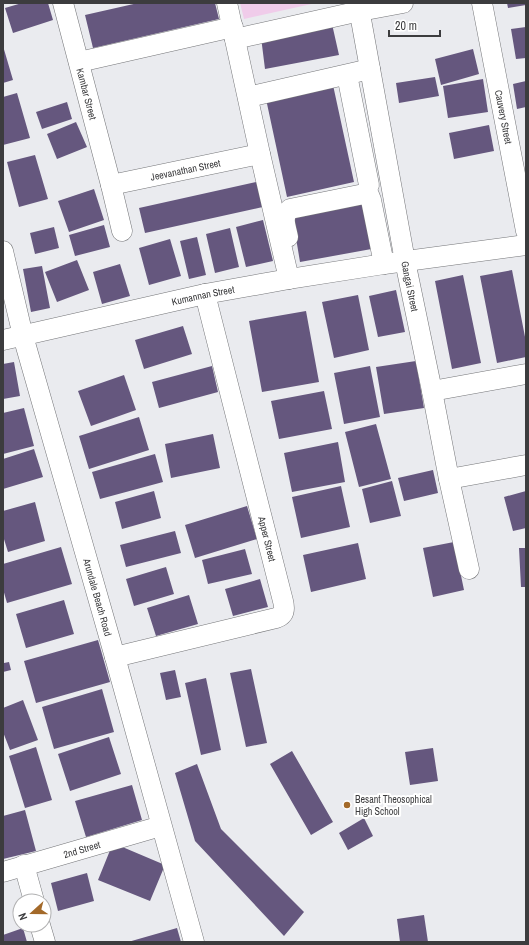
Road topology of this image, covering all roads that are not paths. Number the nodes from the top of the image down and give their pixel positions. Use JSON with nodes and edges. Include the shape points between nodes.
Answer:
{"nodes":[{"id":1,"x":63,"y":3,"type":"edge"},
{"id":2,"x":227,"y":3,"type":"edge"},
{"id":3,"x":403,"y":3,"type":"edge"},
{"id":4,"x":482,"y":3,"type":"edge"},
{"id":5,"x":359,"y":7,"type":"edge"},
{"id":6,"x":234,"y":33,"type":"junction"},
{"id":7,"x":79,"y":62,"type":"junction"},
{"id":8,"x":370,"y":69,"type":"junction"},
{"id":9,"x":347,"y":74,"type":"junction"},
{"id":10,"x":254,"y":95,"type":"junction"},
{"id":11,"x":260,"y":154,"type":"junction"},
{"id":12,"x":390,"y":181,"type":"junction"},
{"id":13,"x":112,"y":185,"type":"junction"},
{"id":14,"x":369,"y":185,"type":"junction"},
{"id":15,"x":122,"y":231,"type":"dead end"},
{"id":16,"x":526,"y":231,"type":"edge"},
{"id":17,"x":526,"y":245,"type":"edge"},
{"id":18,"x":3,"y":251,"type":"edge"},
{"id":19,"x":405,"y":261,"type":"junction"},
{"id":20,"x":384,"y":264,"type":"junction"},
{"id":21,"x":293,"y":278,"type":"junction"},
{"id":22,"x":205,"y":294,"type":"junction"},
{"id":23,"x":23,"y":336,"type":"junction"},
{"id":24,"x":3,"y":340,"type":"edge"},
{"id":25,"x":526,"y":374,"type":"edge"},
{"id":26,"x":432,"y":391,"type":"junction"},
{"id":27,"x":526,"y":465,"type":"edge"},
{"id":28,"x":449,"y":479,"type":"junction"},
{"id":29,"x":470,"y":569,"type":"dead end"},
{"id":30,"x":115,"y":657,"type":"junction"},
{"id":31,"x":161,"y":826,"type":"junction"},
{"id":32,"x":24,"y":866,"type":"junction"},
{"id":33,"x":3,"y":872,"type":"edge"},
{"id":34,"x":32,"y":893,"type":"edge"},
{"id":35,"x":194,"y":942,"type":"edge"}],
"edges":[{"from":1,"to":7,"type":"street","name":"Kambar Street"},
{"from":2,"to":6,"type":"street"},
{"from":3,"to":5,"type":"street"},
{"from":4,"to":16,"type":"street","name":"Cauvery Street"},
{"from":5,"to":6,"type":"street"},
{"from":5,"to":8,"type":"street","name":"Gangai Street"},
{"from":6,"to":7,"type":"street"},
{"from":6,"to":10,"type":"street"},
{"from":7,"to":13,"type":"street","name":"Kambar Street"},
{"from":8,"to":9,"type":"street"},
{"from":8,"to":12,"type":"street","name":"Gangai Street"},
{"from":9,"to":10,"type":"street"},
{"from":9,"to":14,"type":"street"},
{"from":10,"to":11,"type":"street"},
{"from":10,"to":14,"type":"street","via":[[282,196],[290,200]]},
{"from":11,"to":13,"type":"street","name":"Jeevanathan Street"},
{"from":11,"to":21,"type":"street"},
{"from":12,"to":14,"type":"street"},
{"from":12,"to":19,"type":"street","name":"Gangai Street"},
{"from":13,"to":15,"type":"street","name":"Kambar Street"},
{"from":17,"to":19,"type":"street","name":"Kumannan Street"},
{"from":18,"to":23,"type":"street","name":"Arundale Beach Road"},
{"from":19,"to":20,"type":"street","name":"Kumannan Street"},
{"from":19,"to":26,"type":"street","name":"Gangai Street"},
{"from":20,"to":21,"type":"street","name":"Kumannan Street"},
{"from":20,"to":21,"type":"street","via":[[371,200],[369,195],[364,194],[290,209],[286,213],[284,217]]},
{"from":21,"to":22,"type":"street","name":"Kumannan Street"},
{"from":22,"to":23,"type":"street","name":"Kumannan Street"},
{"from":22,"to":30,"type":"street","name":"Apper Street","via":[[285,607],[284,613],[280,617]]},
{"from":23,"to":24,"type":"street","name":"Kumannan Street"},
{"from":23,"to":30,"type":"street","name":"Arundale Beach Road"},
{"from":25,"to":26,"type":"street"},
{"from":26,"to":28,"type":"street","name":"Gangai Street"},
{"from":27,"to":28,"type":"street"},
{"from":28,"to":29,"type":"street","name":"Gangai Street"},
{"from":30,"to":31,"type":"street","name":"Arundale Beach Road"},
{"from":31,"to":32,"type":"street","name":"2nd Street"},
{"from":31,"to":35,"type":"street","name":"Arundale Beach Road"},
{"from":32,"to":33,"type":"street","name":"2nd Street"},
{"from":32,"to":34,"type":"street"}]}
